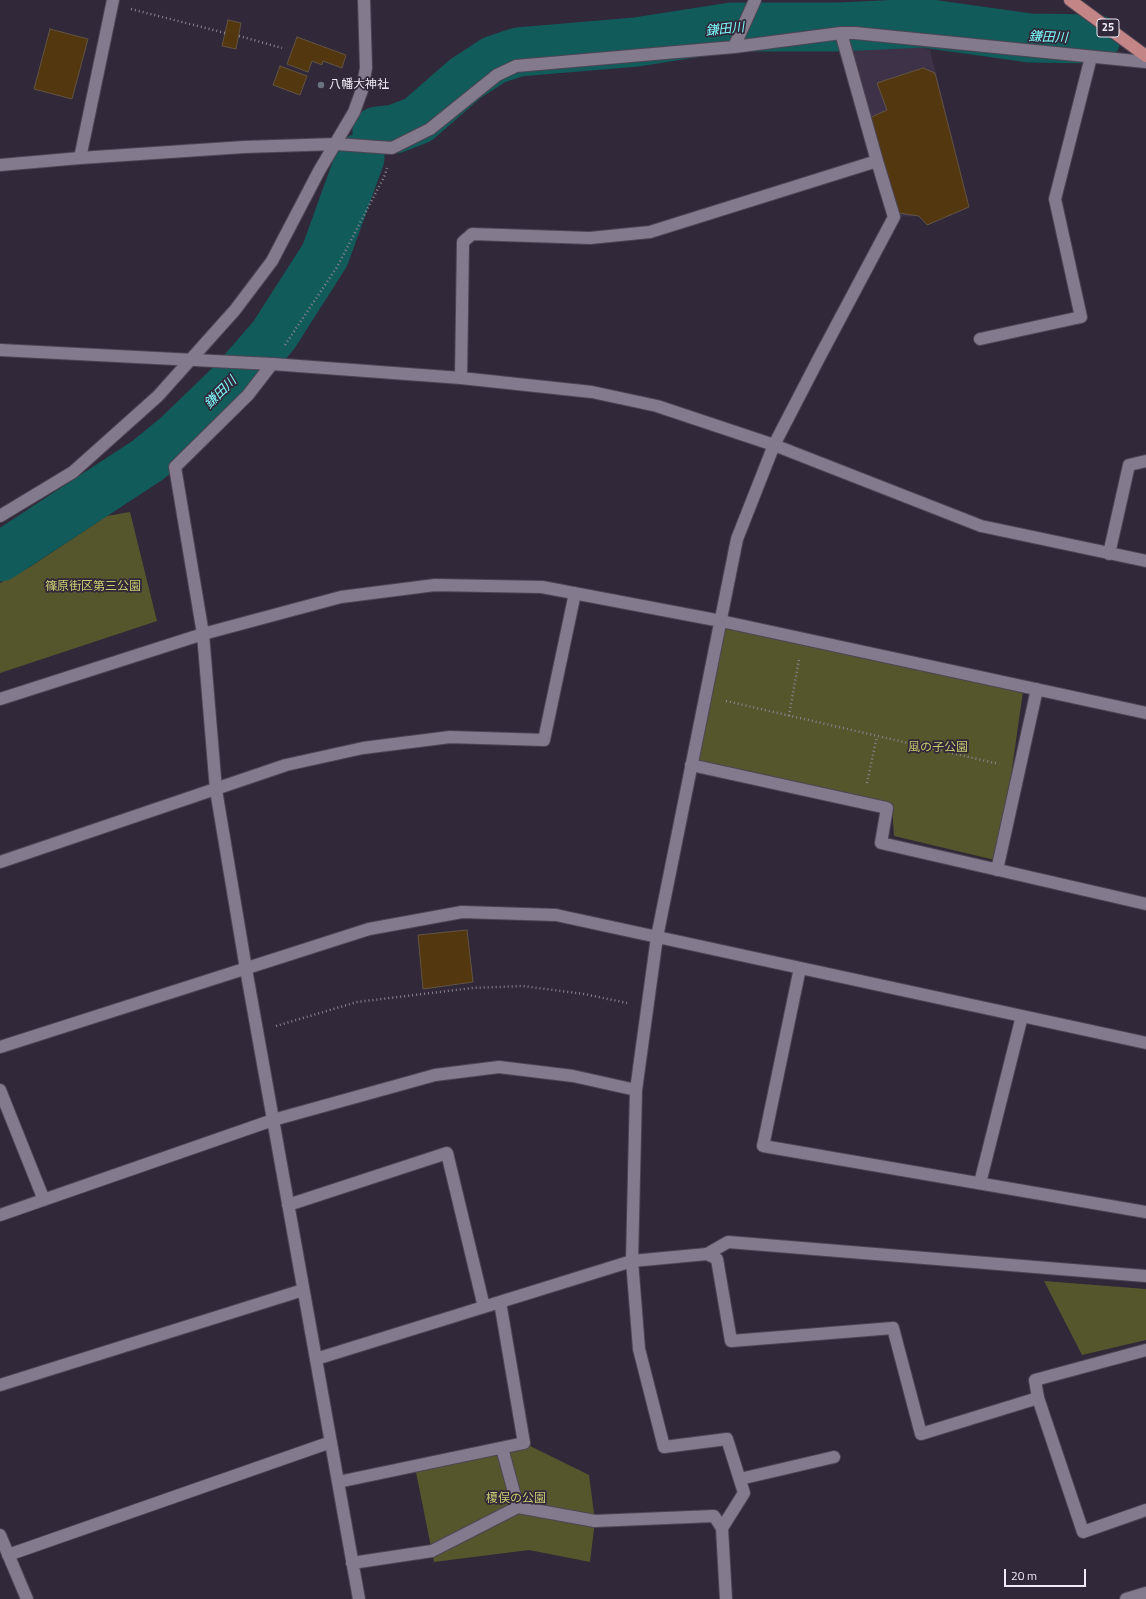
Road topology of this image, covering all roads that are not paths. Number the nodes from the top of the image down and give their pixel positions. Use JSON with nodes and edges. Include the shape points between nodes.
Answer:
{"nodes":[{"id":1,"x":364,"y":0,"type":"edge"},
{"id":2,"x":755,"y":0,"type":"edge"},
{"id":3,"x":1070,"y":0,"type":"edge"},
{"id":4,"x":113,"y":2,"type":"edge"},
{"id":5,"x":841,"y":33,"type":"junction"},
{"id":6,"x":734,"y":47,"type":"junction"},
{"id":7,"x":1146,"y":56,"type":"edge"},
{"id":8,"x":1091,"y":57,"type":"junction"},
{"id":9,"x":1146,"y":62,"type":"edge"},
{"id":10,"x":336,"y":144,"type":"junction"},
{"id":11,"x":80,"y":158,"type":"junction"},
{"id":12,"x":877,"y":161,"type":"junction"},
{"id":13,"x":0,"y":165,"type":"edge"},
{"id":14,"x":980,"y":339,"type":"dead end"},
{"id":15,"x":0,"y":350,"type":"edge"},
{"id":16,"x":192,"y":360,"type":"junction"},
{"id":17,"x":272,"y":364,"type":"junction"},
{"id":18,"x":461,"y":378,"type":"junction"},
{"id":19,"x":774,"y":445,"type":"junction"},
{"id":20,"x":1146,"y":460,"type":"edge"},
{"id":21,"x":0,"y":516,"type":"edge"},
{"id":22,"x":1109,"y":554,"type":"junction"},
{"id":23,"x":1146,"y":561,"type":"edge"},
{"id":24,"x":574,"y":593,"type":"junction"},
{"id":25,"x":721,"y":621,"type":"junction"},
{"id":26,"x":203,"y":634,"type":"junction"},
{"id":27,"x":1037,"y":689,"type":"junction"},
{"id":28,"x":0,"y":699,"type":"edge"},
{"id":29,"x":1146,"y":713,"type":"edge"},
{"id":30,"x":691,"y":765,"type":"junction"},
{"id":31,"x":216,"y":790,"type":"junction"},
{"id":32,"x":0,"y":862,"type":"edge"},
{"id":33,"x":997,"y":870,"type":"junction"},
{"id":34,"x":1146,"y":904,"type":"edge"},
{"id":35,"x":657,"y":937,"type":"junction"},
{"id":36,"x":800,"y":968,"type":"junction"},
{"id":37,"x":246,"y":969,"type":"junction"},
{"id":38,"x":1022,"y":1016,"type":"junction"},
{"id":39,"x":1146,"y":1043,"type":"edge"},
{"id":40,"x":0,"y":1047,"type":"edge"},
{"id":41,"x":0,"y":1090,"type":"edge"},
{"id":42,"x":636,"y":1090,"type":"junction"},
{"id":43,"x":273,"y":1120,"type":"junction"},
{"id":44,"x":980,"y":1183,"type":"junction"},
{"id":45,"x":44,"y":1200,"type":"junction"},
{"id":46,"x":288,"y":1205,"type":"junction"},
{"id":47,"x":1146,"y":1212,"type":"edge"},
{"id":48,"x":0,"y":1215,"type":"edge"},
{"id":49,"x":707,"y":1254,"type":"junction"},
{"id":50,"x":632,"y":1261,"type":"junction"},
{"id":51,"x":1146,"y":1276,"type":"edge"},
{"id":52,"x":303,"y":1290,"type":"junction"},
{"id":53,"x":500,"y":1302,"type":"junction"},
{"id":54,"x":484,"y":1307,"type":"junction"},
{"id":55,"x":1146,"y":1350,"type":"edge"},
{"id":56,"x":316,"y":1359,"type":"junction"},
{"id":57,"x":0,"y":1385,"type":"edge"},
{"id":58,"x":1038,"y":1398,"type":"junction"},
{"id":59,"x":331,"y":1442,"type":"junction"},
{"id":60,"x":502,"y":1448,"type":"junction"},
{"id":61,"x":834,"y":1456,"type":"dead end"},
{"id":62,"x":740,"y":1479,"type":"junction"},
{"id":63,"x":338,"y":1482,"type":"junction"},
{"id":64,"x":518,"y":1507,"type":"junction"},
{"id":65,"x":1145,"y":1514,"type":"edge"},
{"id":66,"x":722,"y":1528,"type":"junction"},
{"id":67,"x":0,"y":1535,"type":"edge"},
{"id":68,"x":8,"y":1555,"type":"junction"},
{"id":69,"x":352,"y":1563,"type":"junction"},
{"id":70,"x":1146,"y":1593,"type":"edge"},
{"id":71,"x":27,"y":1599,"type":"edge"},
{"id":72,"x":359,"y":1599,"type":"edge"},
{"id":73,"x":726,"y":1599,"type":"edge"},
{"id":74,"x":1126,"y":1599,"type":"edge"}],
"edges":[{"from":1,"to":10,"type":"street","via":[[366,68],[362,90],[354,112]]},
{"from":2,"to":6,"type":"street"},
{"from":3,"to":7,"type":"main road","number":"25"},
{"from":4,"to":11,"type":"street"},
{"from":5,"to":6,"type":"street"},
{"from":5,"to":8,"type":"street"},
{"from":5,"to":12,"type":"street"},
{"from":6,"to":10,"type":"street","via":[[516,66],[497,75],[430,129],[392,148]]},
{"from":8,"to":9,"type":"street"},
{"from":8,"to":14,"type":"street","via":[[1055,199],[1081,317]]},
{"from":10,"to":11,"type":"street"},
{"from":10,"to":16,"type":"street","via":[[272,261],[235,310]]},
{"from":11,"to":13,"type":"street"},
{"from":12,"to":18,"type":"street","via":[[650,232],[590,238],[472,234],[463,242]]},
{"from":12,"to":19,"type":"street","via":[[894,217]]},
{"from":15,"to":16,"type":"street"},
{"from":16,"to":17,"type":"street"},
{"from":16,"to":21,"type":"street","via":[[158,396],[73,472]]},
{"from":17,"to":18,"type":"street"},
{"from":17,"to":26,"type":"street","via":[[248,395],[175,467]]},
{"from":18,"to":19,"type":"street","via":[[592,392],[657,406]]},
{"from":19,"to":22,"type":"street","via":[[981,526]]},
{"from":19,"to":25,"type":"street","via":[[737,539]]},
{"from":20,"to":22,"type":"street","via":[[1130,464]]},
{"from":22,"to":23,"type":"street"},
{"from":24,"to":25,"type":"street"},
{"from":24,"to":26,"type":"street","via":[[542,587],[435,585],[341,597]]},
{"from":24,"to":31,"type":"street","via":[[544,740],[450,737],[362,748],[286,765]]},
{"from":25,"to":27,"type":"street"},
{"from":25,"to":30,"type":"street"},
{"from":26,"to":28,"type":"street"},
{"from":26,"to":31,"type":"street"},
{"from":27,"to":29,"type":"street"},
{"from":27,"to":33,"type":"street"},
{"from":30,"to":33,"type":"street","via":[[887,808],[881,843]]},
{"from":30,"to":35,"type":"street"},
{"from":31,"to":32,"type":"street"},
{"from":31,"to":37,"type":"street"},
{"from":33,"to":34,"type":"street"},
{"from":35,"to":36,"type":"street"},
{"from":35,"to":37,"type":"street","via":[[556,916],[462,912],[369,930]]},
{"from":35,"to":42,"type":"street"},
{"from":36,"to":38,"type":"street"},
{"from":36,"to":44,"type":"street","via":[[763,1146]]},
{"from":37,"to":40,"type":"street"},
{"from":37,"to":43,"type":"street"},
{"from":38,"to":39,"type":"street"},
{"from":38,"to":44,"type":"street"},
{"from":41,"to":45,"type":"street"},
{"from":42,"to":43,"type":"street","via":[[573,1076],[499,1067],[435,1075]]},
{"from":42,"to":50,"type":"street"},
{"from":43,"to":45,"type":"street"},
{"from":43,"to":46,"type":"street"},
{"from":44,"to":47,"type":"street"},
{"from":45,"to":48,"type":"street"},
{"from":46,"to":52,"type":"street"},
{"from":46,"to":54,"type":"street","via":[[447,1153]]},
{"from":49,"to":50,"type":"street"},
{"from":49,"to":51,"type":"street","via":[[728,1242]]},
{"from":49,"to":58,"type":"street","via":[[717,1259],[731,1341],[893,1328],[921,1434]]},
{"from":50,"to":53,"type":"street"},
{"from":50,"to":62,"type":"street","via":[[639,1349],[664,1447],[727,1439]]},
{"from":52,"to":56,"type":"street"},
{"from":52,"to":57,"type":"street"},
{"from":53,"to":54,"type":"street"},
{"from":53,"to":60,"type":"street","via":[[524,1444]]},
{"from":54,"to":56,"type":"street"},
{"from":55,"to":58,"type":"street","via":[[1035,1380]]},
{"from":56,"to":59,"type":"street"},
{"from":58,"to":65,"type":"street","via":[[1083,1532]]},
{"from":59,"to":63,"type":"street"},
{"from":59,"to":68,"type":"street"},
{"from":60,"to":63,"type":"street"},
{"from":60,"to":64,"type":"street"},
{"from":61,"to":62,"type":"street"},
{"from":62,"to":66,"type":"street","via":[[744,1493]]},
{"from":63,"to":69,"type":"street"},
{"from":64,"to":66,"type":"street","via":[[595,1521],[714,1516]]},
{"from":64,"to":69,"type":"street","via":[[432,1551]]},
{"from":66,"to":73,"type":"street"},
{"from":67,"to":68,"type":"street"},
{"from":68,"to":71,"type":"street"},
{"from":69,"to":72,"type":"street"},
{"from":70,"to":74,"type":"street"}]}
